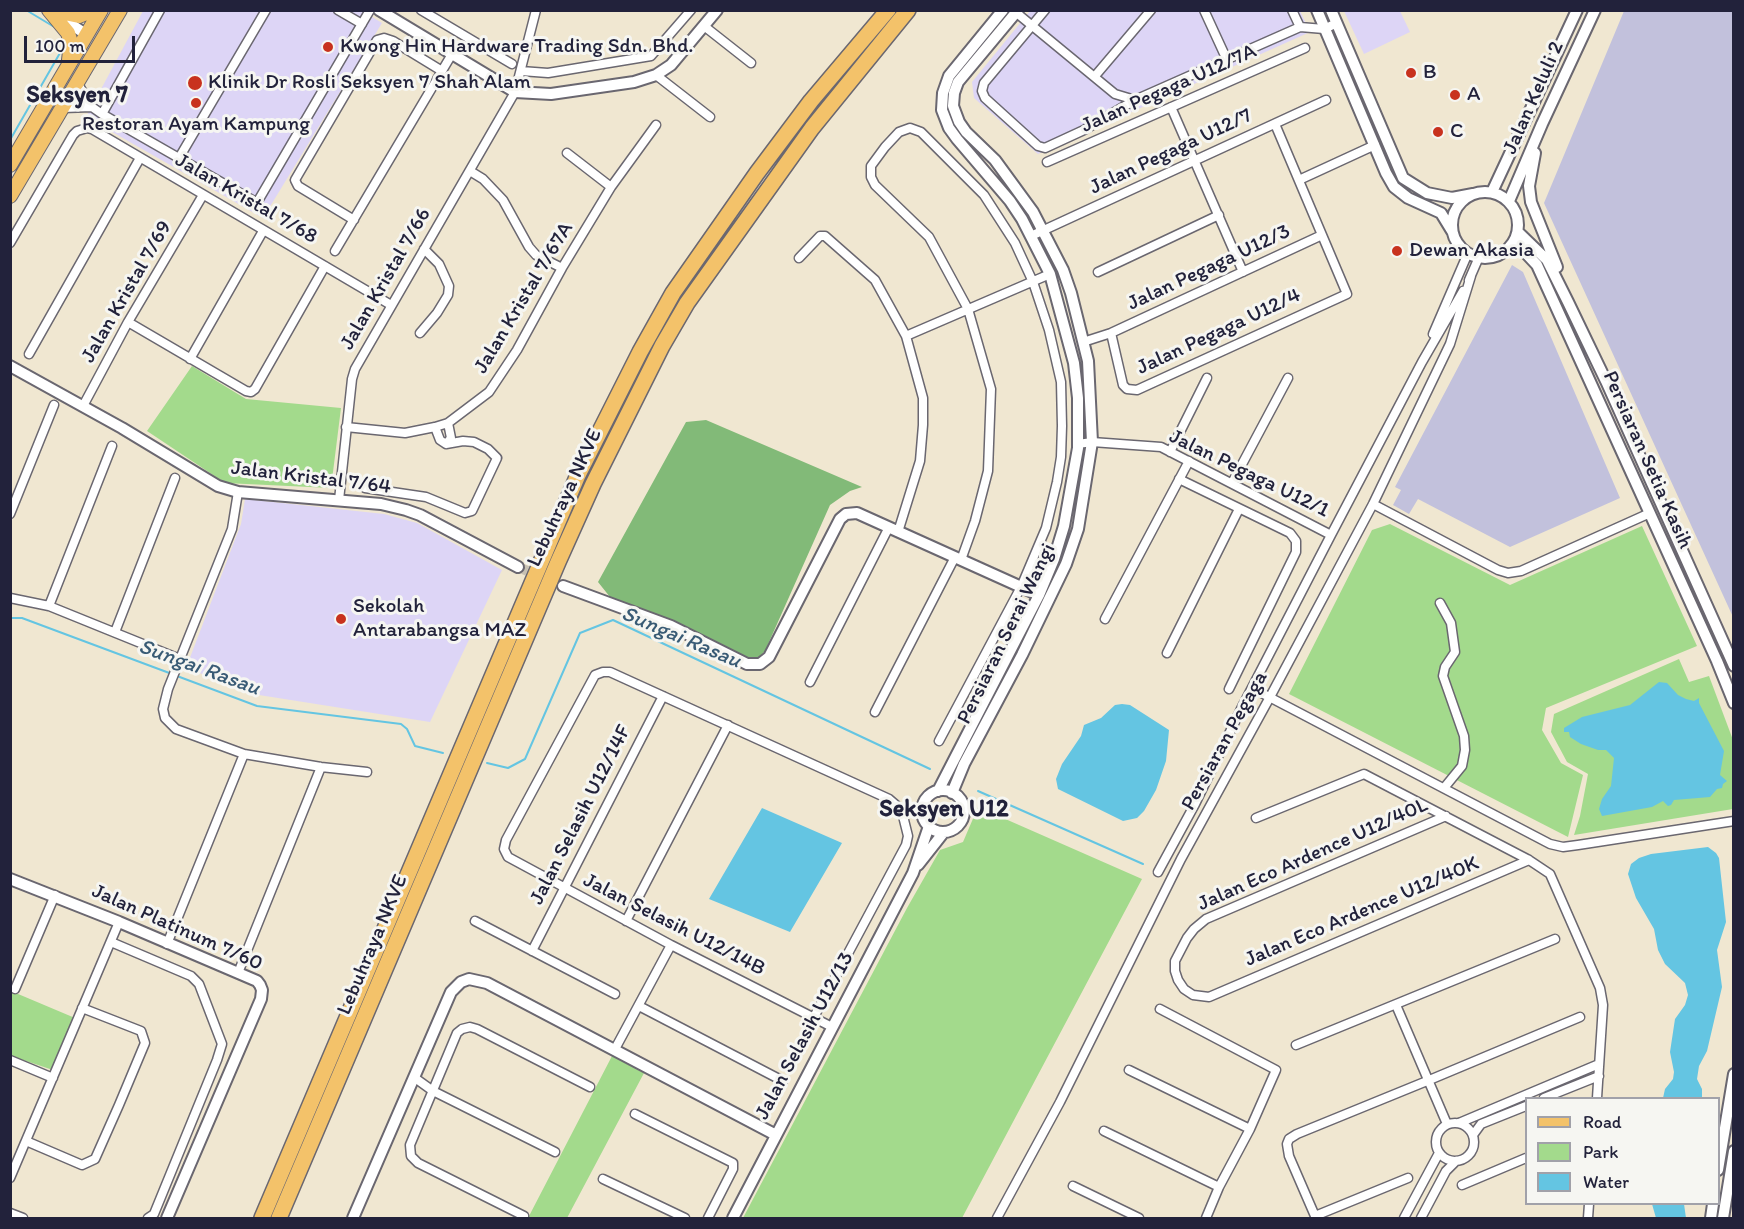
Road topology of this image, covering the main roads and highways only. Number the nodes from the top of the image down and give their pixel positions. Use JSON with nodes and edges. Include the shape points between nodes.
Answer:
{"nodes":[{"id":1,"x":49,"y":10,"type":"edge"},
{"id":2,"x":93,"y":10,"type":"edge"},
{"id":3,"x":101,"y":10,"type":"edge"},
{"id":4,"x":113,"y":10,"type":"edge"},
{"id":5,"x":120,"y":10,"type":"edge"},
{"id":6,"x":888,"y":10,"type":"edge"},
{"id":7,"x":908,"y":10,"type":"edge"},
{"id":8,"x":87,"y":35,"type":"junction"},
{"id":9,"x":66,"y":70,"type":"junction"},
{"id":10,"x":10,"y":165,"type":"edge"},
{"id":11,"x":10,"y":196,"type":"edge"},
{"id":12,"x":262,"y":1218,"type":"edge"},
{"id":13,"x":279,"y":1218,"type":"edge"}],
"edges":[{"from":1,"to":2,"type":"main road","via":[[79,16]]},
{"from":1,"to":9,"type":"main road","via":[[68,33],[71,43]]},
{"from":3,"to":8,"type":"main road"},
{"from":4,"to":8,"type":"main road","via":[[101,29]]},
{"from":5,"to":11,"type":"main road"},
{"from":6,"to":12,"type":"highway","name":"Lebuhraya NKVE","via":[[811,101],[757,173],[673,293],[640,352],[573,485]]},
{"from":7,"to":13,"type":"highway","name":"Lebuhraya NKVE","via":[[812,128],[758,202],[687,303],[652,365],[558,562]]},
{"from":8,"to":9,"type":"main road"},
{"from":9,"to":10,"type":"main road"}]}
